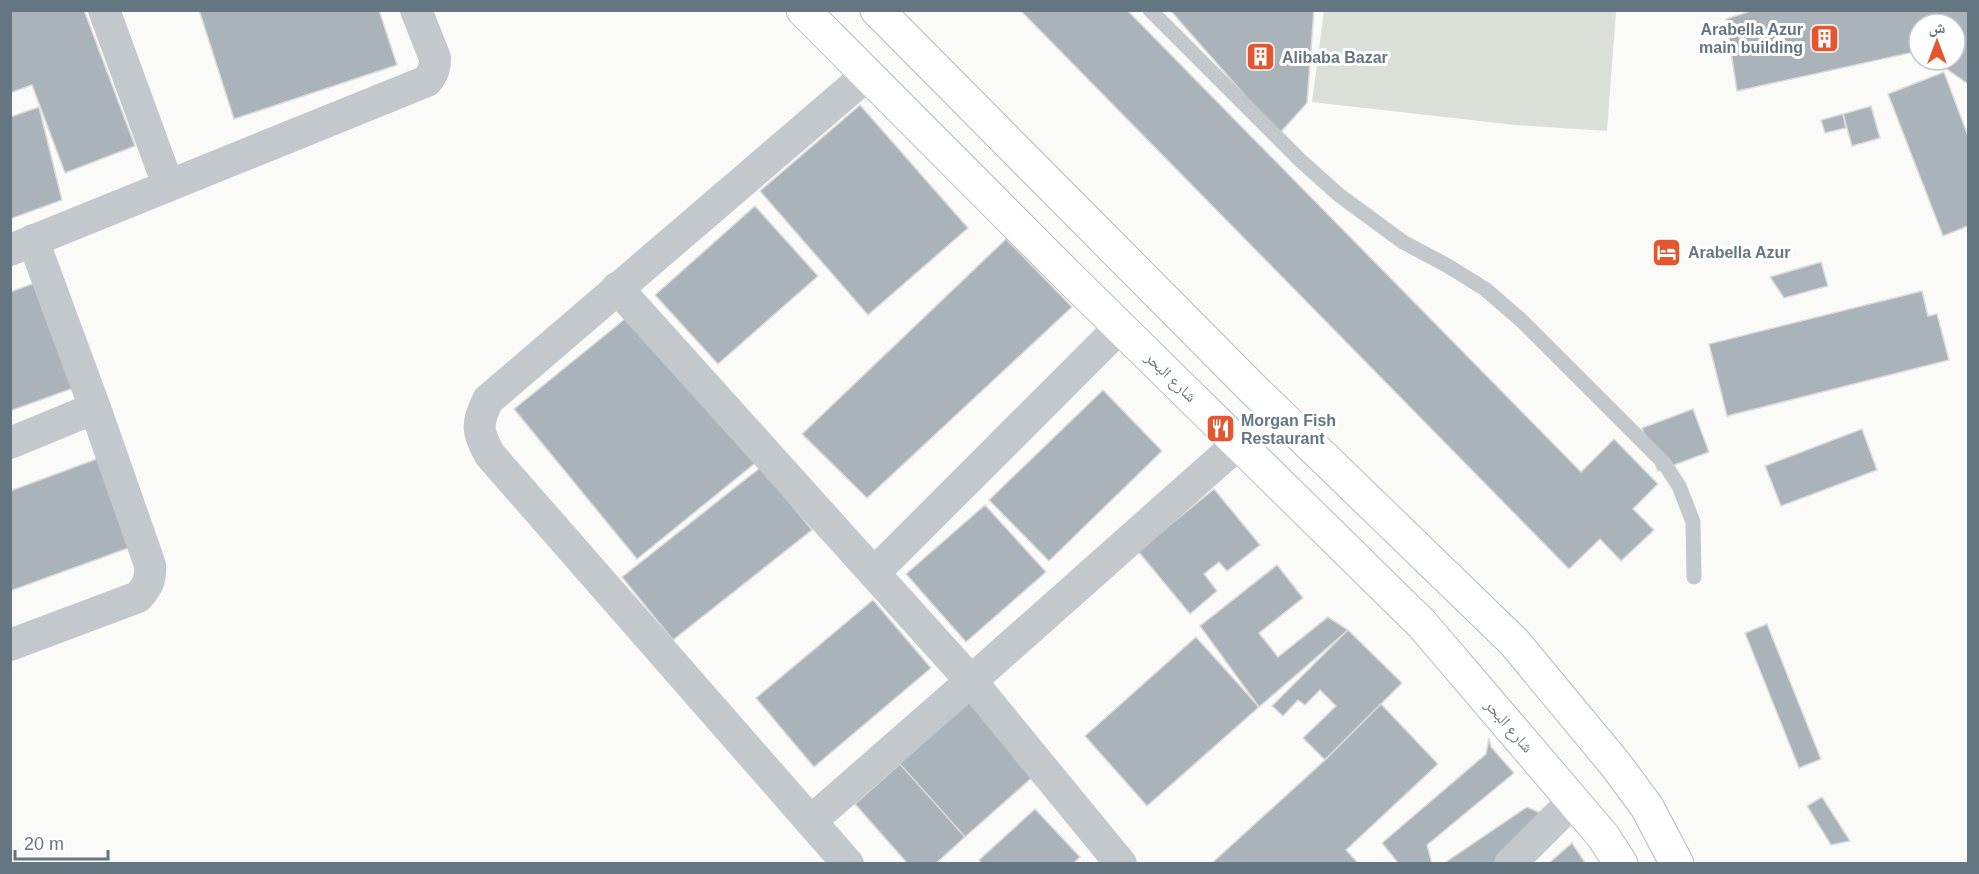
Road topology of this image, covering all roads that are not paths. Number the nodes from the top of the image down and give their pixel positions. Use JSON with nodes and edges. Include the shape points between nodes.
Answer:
{"nodes":[{"id":1,"x":104,"y":10,"type":"edge"},
{"id":2,"x":416,"y":10,"type":"edge"},
{"id":3,"x":803,"y":10,"type":"edge"},
{"id":4,"x":877,"y":10,"type":"edge"},
{"id":5,"x":1150,"y":10,"type":"edge"},
{"id":6,"x":867,"y":75,"type":"junction"},
{"id":7,"x":1040,"y":173,"type":"junction"},
{"id":8,"x":168,"y":185,"type":"junction"},
{"id":9,"x":1003,"y":211,"type":"junction"},
{"id":10,"x":1101,"y":237,"type":"junction"},
{"id":11,"x":22,"y":245,"type":"edge"},
{"id":12,"x":1069,"y":277,"type":"junction"},
{"id":13,"x":617,"y":288,"type":"junction"},
{"id":14,"x":1120,"y":327,"type":"junction"},
{"id":15,"x":95,"y":408,"type":"junction"},
{"id":16,"x":1239,"y":442,"type":"junction"},
{"id":17,"x":10,"y":443,"type":"edge"},
{"id":18,"x":874,"y":573,"type":"junction"},
{"id":19,"x":1694,"y":577,"type":"dead end"},
{"id":20,"x":10,"y":645,"type":"edge"},
{"id":21,"x":971,"y":681,"type":"junction"},
{"id":22,"x":1573,"y":801,"type":"junction"},
{"id":23,"x":811,"y":821,"type":"junction"},
{"id":24,"x":848,"y":864,"type":"edge"},
{"id":25,"x":1120,"y":864,"type":"edge"},
{"id":26,"x":1510,"y":864,"type":"edge"},
{"id":27,"x":1621,"y":864,"type":"edge"},
{"id":28,"x":1677,"y":864,"type":"edge"}],
"edges":[{"from":1,"to":8,"type":"street"},
{"from":2,"to":8,"type":"street","via":[[435,58],[427,81]]},
{"from":3,"to":6,"type":"main road","name":"شارع البحر"},
{"from":4,"to":7,"type":"main road"},
{"from":5,"to":19,"type":"lane","via":[[1339,195],[1403,242],[1485,289],[1664,463],[1679,486],[1693,522]]},
{"from":6,"to":9,"type":"main road","name":"شارع البحر"},
{"from":6,"to":13,"type":"street"},
{"from":7,"to":9,"type":"main road"},
{"from":7,"to":10,"type":"main road"},
{"from":8,"to":11,"type":"street"},
{"from":9,"to":12,"type":"main road","name":"شارع البحر"},
{"from":10,"to":12,"type":"main road"},
{"from":10,"to":28,"type":"main road","via":[[1514,642],[1647,807]]},
{"from":11,"to":15,"type":"street"},
{"from":12,"to":14,"type":"main road","name":"شارع البحر"},
{"from":13,"to":18,"type":"street"},
{"from":13,"to":23,"type":"street","via":[[488,400],[478,428],[482,441],[501,469]]},
{"from":14,"to":16,"type":"main road","name":"شارع البحر"},
{"from":14,"to":18,"type":"street"},
{"from":15,"to":17,"type":"street"},
{"from":15,"to":20,"type":"street","via":[[151,577],[138,597]]},
{"from":16,"to":21,"type":"street"},
{"from":16,"to":22,"type":"main road","name":"شارع البحر","via":[[1422,624]]},
{"from":18,"to":21,"type":"street"},
{"from":21,"to":23,"type":"street"},
{"from":21,"to":25,"type":"street"},
{"from":22,"to":26,"type":"street"},
{"from":22,"to":27,"type":"main road","name":"شارع البحر"},
{"from":23,"to":24,"type":"street"}]}
